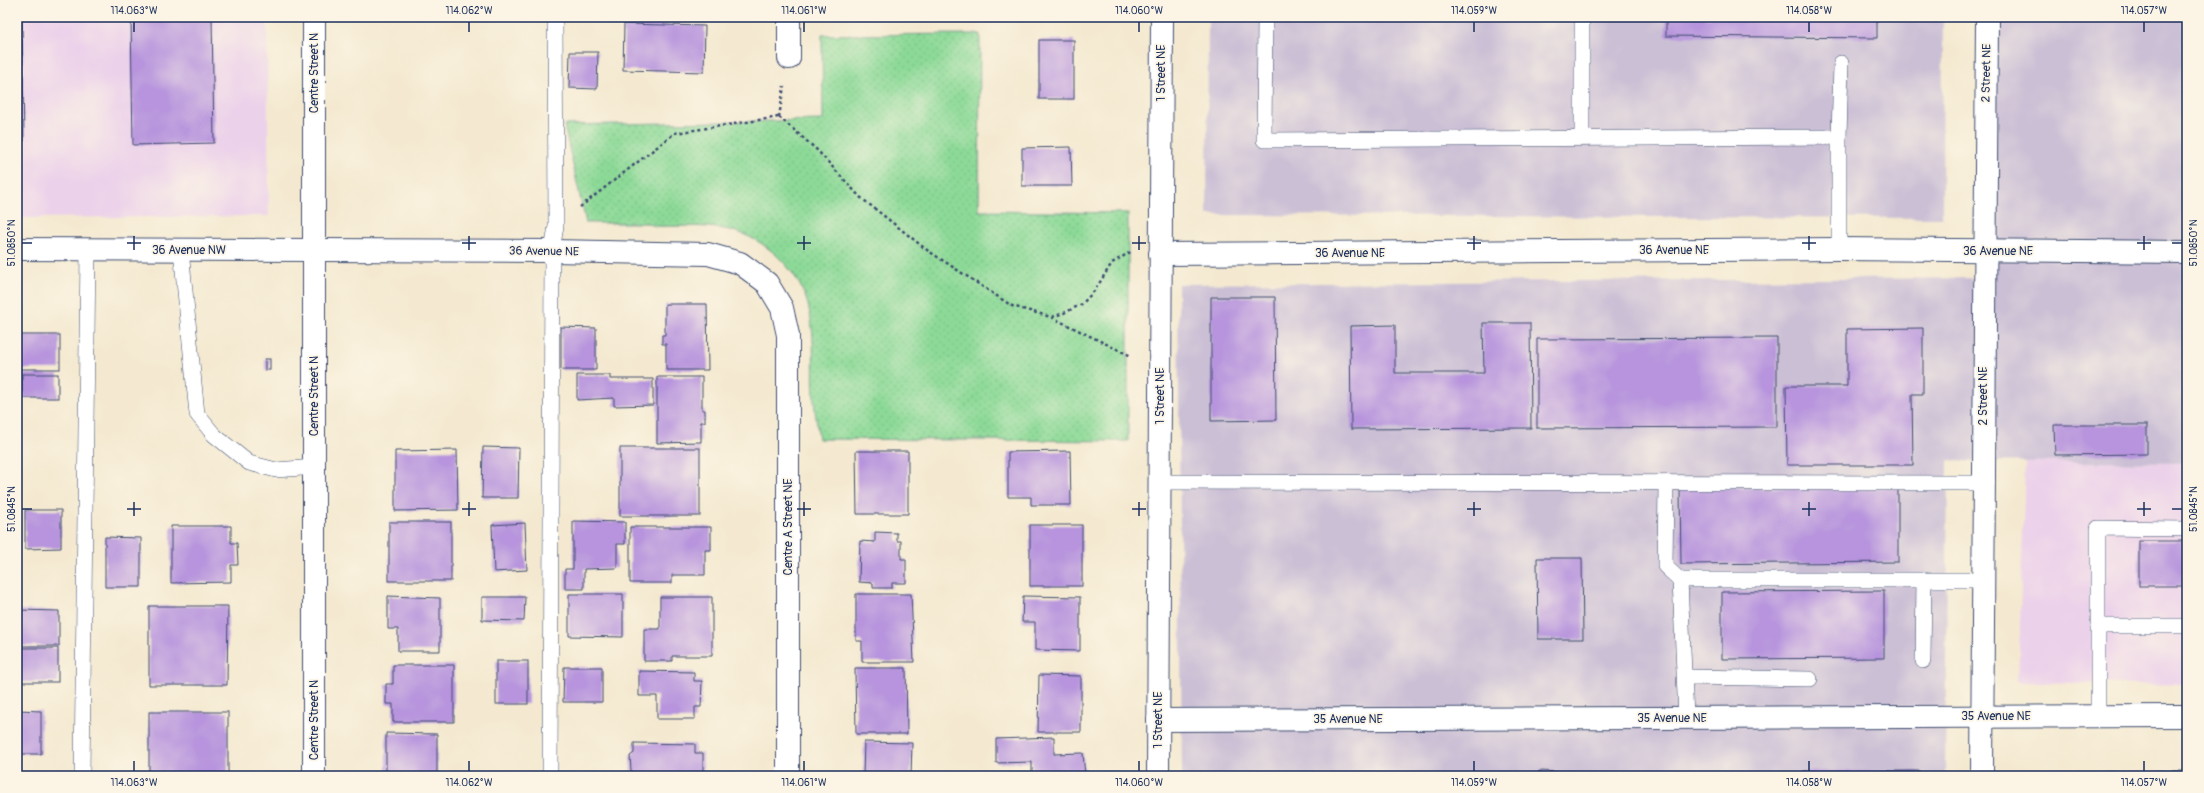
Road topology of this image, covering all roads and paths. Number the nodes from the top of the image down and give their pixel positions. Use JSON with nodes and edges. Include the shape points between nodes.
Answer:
{"nodes":[{"id":1,"x":314,"y":17,"type":"edge"},
{"id":2,"x":555,"y":17,"type":"edge"},
{"id":3,"x":789,"y":17,"type":"edge"},
{"id":4,"x":1162,"y":17,"type":"edge"},
{"id":5,"x":1265,"y":17,"type":"edge"},
{"id":6,"x":1582,"y":17,"type":"edge"},
{"id":7,"x":1987,"y":17,"type":"edge"},
{"id":8,"x":789,"y":58,"type":"dead end"},
{"id":9,"x":1841,"y":63,"type":"dead end"},
{"id":10,"x":1839,"y":137,"type":"junction"},
{"id":11,"x":1582,"y":138,"type":"junction"},
{"id":12,"x":556,"y":226,"type":"junction"},
{"id":13,"x":17,"y":249,"type":"edge"},
{"id":14,"x":1839,"y":249,"type":"junction"},
{"id":15,"x":88,"y":250,"type":"junction"},
{"id":16,"x":181,"y":250,"type":"junction"},
{"id":17,"x":314,"y":251,"type":"junction"},
{"id":18,"x":552,"y":251,"type":"junction"},
{"id":19,"x":1132,"y":251,"type":"dead end"},
{"id":20,"x":1984,"y":252,"type":"junction"},
{"id":21,"x":2187,"y":252,"type":"edge"},
{"id":22,"x":1160,"y":254,"type":"junction"},
{"id":23,"x":767,"y":283,"type":"joint"},
{"id":24,"x":1051,"y":317,"type":"junction"},
{"id":25,"x":1132,"y":356,"type":"dead end"},
{"id":26,"x":314,"y":467,"type":"junction"},
{"id":27,"x":1159,"y":482,"type":"junction"},
{"id":28,"x":1666,"y":482,"type":"junction"},
{"id":29,"x":1983,"y":483,"type":"junction"},
{"id":30,"x":2187,"y":528,"type":"edge"},
{"id":31,"x":1680,"y":580,"type":"junction"},
{"id":32,"x":1924,"y":580,"type":"junction"},
{"id":33,"x":1982,"y":580,"type":"junction"},
{"id":34,"x":2098,"y":626,"type":"junction"},
{"id":35,"x":2187,"y":626,"type":"edge"},
{"id":36,"x":1923,"y":661,"type":"dead end"},
{"id":37,"x":1685,"y":677,"type":"junction"},
{"id":38,"x":1810,"y":679,"type":"dead end"},
{"id":39,"x":1982,"y":716,"type":"junction"},
{"id":40,"x":2098,"y":716,"type":"junction"},
{"id":41,"x":2187,"y":716,"type":"edge"},
{"id":42,"x":1686,"y":718,"type":"junction"},
{"id":43,"x":1158,"y":720,"type":"junction"},
{"id":44,"x":82,"y":776,"type":"edge"},
{"id":45,"x":314,"y":776,"type":"edge"},
{"id":46,"x":550,"y":776,"type":"edge"},
{"id":47,"x":788,"y":776,"type":"edge"},
{"id":48,"x":1158,"y":776,"type":"edge"},
{"id":49,"x":1982,"y":776,"type":"edge"}],
"edges":[{"from":1,"to":17,"type":"street","name":"Centre Street N"},
{"from":2,"to":12,"type":"lane"},
{"from":3,"to":8,"type":"street"},
{"from":4,"to":22,"type":"street","name":"1 Street NE"},
{"from":5,"to":11,"type":"lane","via":[[1264,140]]},
{"from":6,"to":11,"type":"lane"},
{"from":7,"to":20,"type":"street","name":"2 Street NE"},
{"from":9,"to":10,"type":"lane"},
{"from":10,"to":11,"type":"lane"},
{"from":10,"to":14,"type":"lane"},
{"from":12,"to":18,"type":"lane"},
{"from":12,"to":24,"type":"path","via":[[675,133],[779,117],[817,150],[860,198],[927,250],[1012,306]]},
{"from":13,"to":15,"type":"street","name":"36 Avenue NW"},
{"from":14,"to":20,"type":"street","name":"36 Avenue NE"},
{"from":14,"to":22,"type":"street","name":"36 Avenue NE"},
{"from":15,"to":16,"type":"street","name":"36 Avenue NW"},
{"from":15,"to":44,"type":"lane"},
{"from":16,"to":17,"type":"street","name":"36 Avenue NW"},
{"from":16,"to":26,"type":"lane","via":[[197,414],[214,435],[249,463],[276,470]]},
{"from":17,"to":18,"type":"street","name":"36 Avenue NE"},
{"from":17,"to":26,"type":"street","name":"Centre Street N"},
{"from":18,"to":23,"type":"street","name":"36 Avenue NE","via":[[708,254],[740,263]]},
{"from":18,"to":46,"type":"lane"},
{"from":19,"to":24,"type":"path","via":[[1112,263],[1095,290],[1082,304]]},
{"from":20,"to":21,"type":"street","name":"36 Avenue NE"},
{"from":20,"to":29,"type":"street","name":"2 Street NE"},
{"from":22,"to":27,"type":"street","name":"1 Street NE"},
{"from":23,"to":47,"type":"street","name":"Centre A Street NE","via":[[782,308],[788,335]]},
{"from":24,"to":25,"type":"path"},
{"from":26,"to":45,"type":"street","name":"Centre Street N"},
{"from":27,"to":28,"type":"lane"},
{"from":27,"to":43,"type":"street","name":"1 Street NE"},
{"from":28,"to":29,"type":"lane"},
{"from":28,"to":31,"type":"lane","via":[[1665,566]]},
{"from":29,"to":33,"type":"street","name":"2 Street NE"},
{"from":30,"to":34,"type":"lane","via":[[2098,528]]},
{"from":31,"to":32,"type":"lane"},
{"from":31,"to":37,"type":"lane"},
{"from":32,"to":33,"type":"lane"},
{"from":32,"to":36,"type":"lane"},
{"from":33,"to":39,"type":"street","name":"2 Street NE"},
{"from":34,"to":35,"type":"lane"},
{"from":34,"to":40,"type":"lane"},
{"from":37,"to":38,"type":"lane"},
{"from":37,"to":42,"type":"lane"},
{"from":39,"to":40,"type":"street","name":"35 Avenue NE"},
{"from":39,"to":42,"type":"street","name":"35 Avenue NE"},
{"from":39,"to":49,"type":"street","name":"2 Street NE"},
{"from":40,"to":41,"type":"street","name":"35 Avenue NE"},
{"from":42,"to":43,"type":"street","name":"35 Avenue NE"},
{"from":43,"to":48,"type":"street","name":"1 Street NE"}]}
